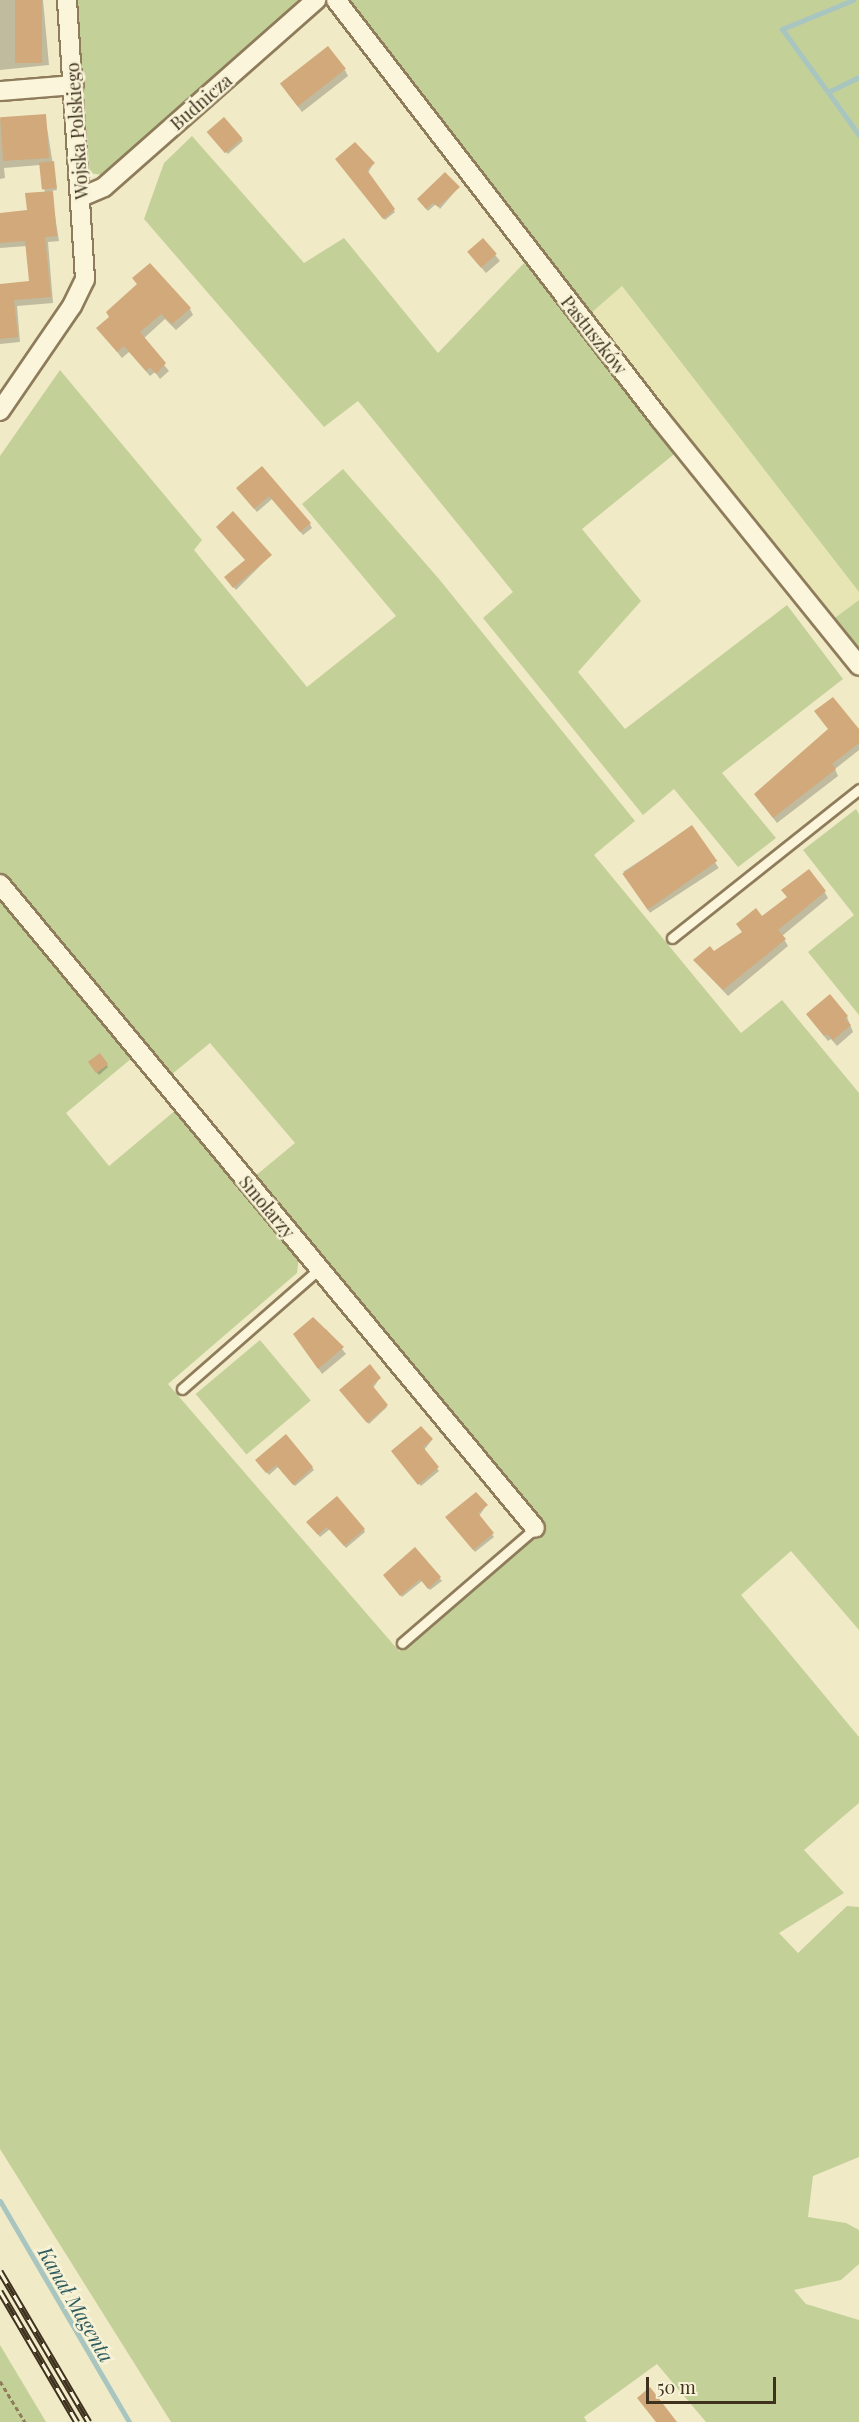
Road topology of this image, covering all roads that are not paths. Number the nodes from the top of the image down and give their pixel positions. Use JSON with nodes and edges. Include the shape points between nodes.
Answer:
{"nodes":[{"id":1,"x":67,"y":0,"type":"edge"},
{"id":2,"x":316,"y":0,"type":"edge"},
{"id":3,"x":336,"y":0,"type":"edge"},
{"id":4,"x":74,"y":85,"type":"junction"},
{"id":5,"x":0,"y":91,"type":"edge"},
{"id":6,"x":81,"y":197,"type":"junction"},
{"id":7,"x":0,"y":411,"type":"edge"},
{"id":8,"x":859,"y":666,"type":"edge"},
{"id":9,"x":859,"y":789,"type":"edge"},
{"id":10,"x":0,"y":884,"type":"edge"},
{"id":11,"x":672,"y":938,"type":"dead end"},
{"id":12,"x":319,"y":1269,"type":"junction"},
{"id":13,"x":182,"y":1389,"type":"dead end"},
{"id":14,"x":535,"y":1528,"type":"joint"},
{"id":15,"x":402,"y":1643,"type":"dead end"}],
"edges":[{"from":1,"to":4,"type":"street","name":"Wojska Polskiego"},
{"from":2,"to":6,"type":"street","name":"Budnicza","via":[[104,187]]},
{"from":3,"to":8,"type":"street","name":"Pastuszków","via":[[660,419]]},
{"from":4,"to":5,"type":"street"},
{"from":4,"to":6,"type":"street","name":"Wojska Polskiego"},
{"from":6,"to":7,"type":"street","name":"Wojska Polskiego","via":[[85,279],[72,306]]},
{"from":9,"to":11,"type":"lane"},
{"from":10,"to":12,"type":"street","name":"Smolarzy"},
{"from":12,"to":13,"type":"lane"},
{"from":12,"to":14,"type":"street","name":"Smolarzy"},
{"from":14,"to":15,"type":"lane"}]}
